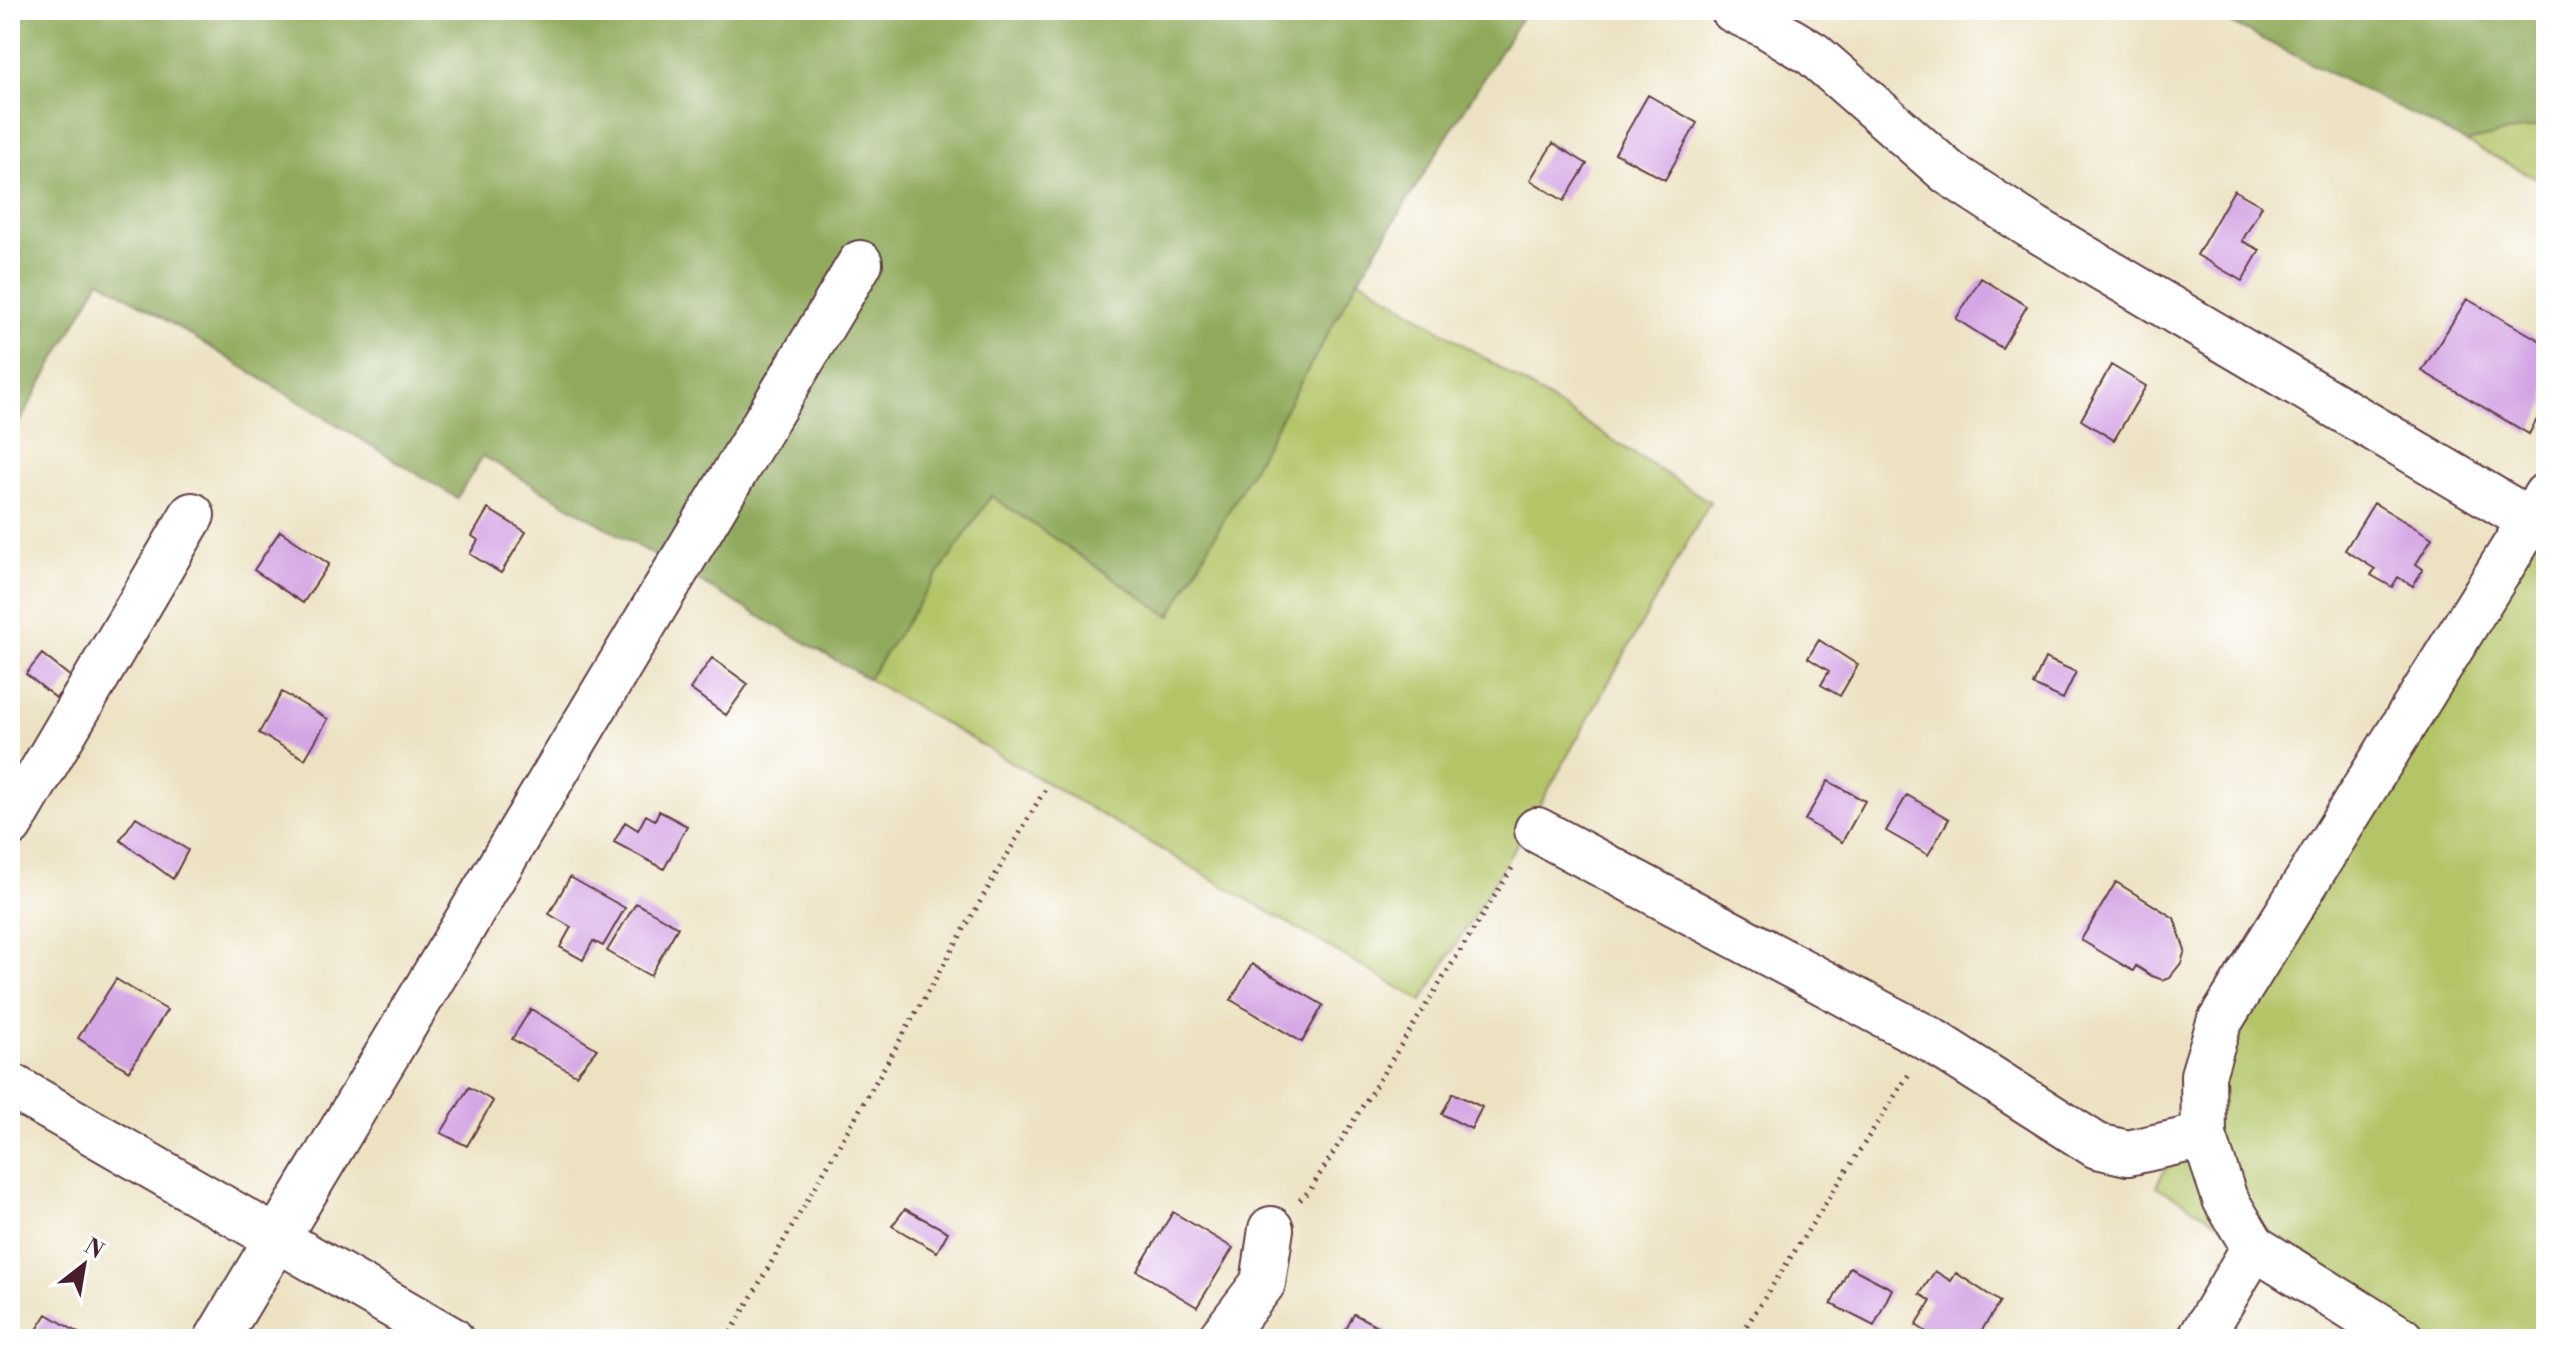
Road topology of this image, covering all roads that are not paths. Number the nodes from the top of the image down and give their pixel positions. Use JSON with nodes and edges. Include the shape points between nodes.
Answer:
{"nodes":[{"id":1,"x":1733,"y":10,"type":"edge"},
{"id":2,"x":860,"y":263,"type":"dead end"},
{"id":3,"x":2539,"y":508,"type":"edge"},
{"id":4,"x":192,"y":515,"type":"dead end"},
{"id":5,"x":10,"y":825,"type":"edge"},
{"id":6,"x":1537,"y":830,"type":"road end"},
{"id":7,"x":10,"y":1085,"type":"edge"},
{"id":8,"x":2204,"y":1136,"type":"junction"},
{"id":9,"x":1271,"y":1229,"type":"road end"},
{"id":10,"x":276,"y":1240,"type":"junction"},
{"id":11,"x":2254,"y":1247,"type":"junction"},
{"id":12,"x":217,"y":1339,"type":"edge"},
{"id":13,"x":451,"y":1339,"type":"edge"},
{"id":14,"x":1220,"y":1339,"type":"edge"},
{"id":15,"x":2200,"y":1339,"type":"edge"},
{"id":16,"x":2401,"y":1339,"type":"edge"}],
"edges":[{"from":1,"to":3,"type":"street","via":[[1813,54],[1949,173],[2029,225]]},
{"from":2,"to":10,"type":"street"},
{"from":3,"to":8,"type":"street","via":[[2219,1023],[2203,1075]]},
{"from":4,"to":5,"type":"street"},
{"from":6,"to":8,"type":"street","via":[[1931,1040],[2097,1146],[2128,1153]]},
{"from":7,"to":10,"type":"street"},
{"from":8,"to":11,"type":"street","via":[[2225,1199]]},
{"from":9,"to":14,"type":"street","via":[[1263,1283]]},
{"from":10,"to":12,"type":"street"},
{"from":10,"to":13,"type":"street"},
{"from":11,"to":15,"type":"street"},
{"from":11,"to":16,"type":"street"}]}
